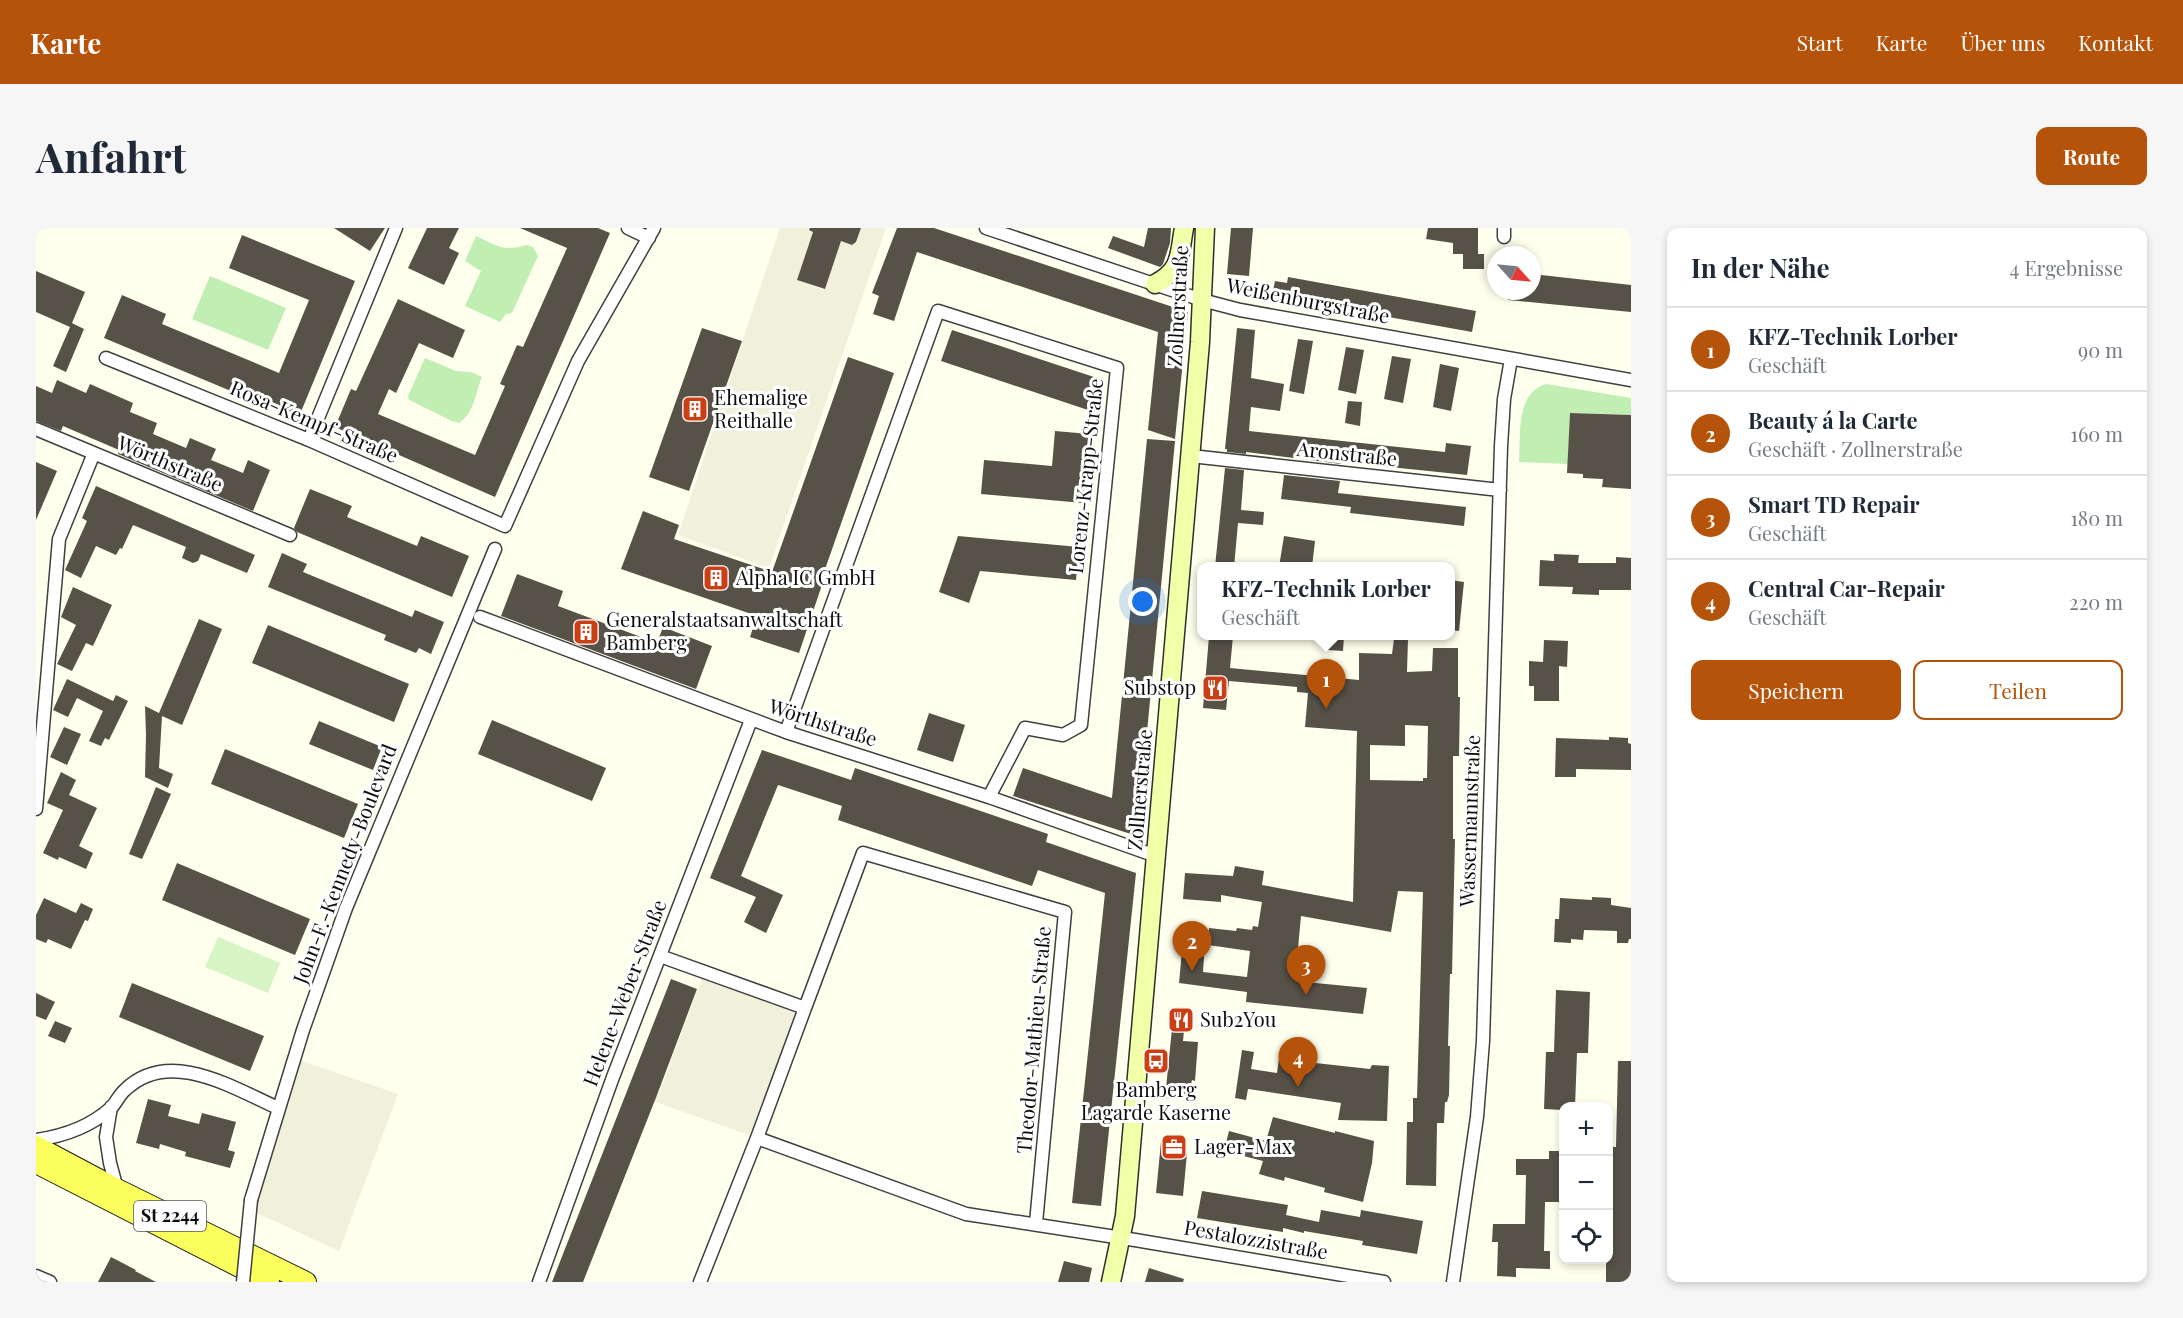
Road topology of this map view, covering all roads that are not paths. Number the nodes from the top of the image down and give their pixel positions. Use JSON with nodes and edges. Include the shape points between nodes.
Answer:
{"nodes":[{"id":1,"x":396,"y":228,"type":"edge"},
{"id":2,"x":628,"y":228,"type":"edge"},
{"id":3,"x":986,"y":228,"type":"edge"},
{"id":4,"x":1184,"y":228,"type":"edge"},
{"id":5,"x":1205,"y":228,"type":"edge"},
{"id":6,"x":652,"y":233,"type":"edge"},
{"id":7,"x":1155,"y":284,"type":"junction"},
{"id":8,"x":1203,"y":300,"type":"junction"},
{"id":9,"x":106,"y":358,"type":"dead end"},
{"id":10,"x":1511,"y":359,"type":"junction"},
{"id":11,"x":1631,"y":380,"type":"edge"},
{"id":12,"x":36,"y":429,"type":"edge"},
{"id":13,"x":309,"y":440,"type":"junction"},
{"id":14,"x":94,"y":453,"type":"junction"},
{"id":15,"x":1191,"y":456,"type":"junction"},
{"id":16,"x":1500,"y":490,"type":"junction"},
{"id":17,"x":290,"y":535,"type":"dead end"},
{"id":18,"x":495,"y":549,"type":"dead end"},
{"id":19,"x":480,"y":617,"type":"dead end"},
{"id":20,"x":751,"y":720,"type":"junction"},
{"id":21,"x":786,"y":732,"type":"junction"},
{"id":22,"x":988,"y":797,"type":"junction"},
{"id":23,"x":36,"y":809,"type":"edge"},
{"id":24,"x":1156,"y":856,"type":"junction"},
{"id":25,"x":660,"y":956,"type":"junction"},
{"id":26,"x":805,"y":1008,"type":"junction"},
{"id":27,"x":111,"y":1107,"type":"junction"},
{"id":28,"x":278,"y":1108,"type":"junction"},
{"id":29,"x":757,"y":1138,"type":"junction"},
{"id":30,"x":36,"y":1140,"type":"edge"},
{"id":31,"x":36,"y":1146,"type":"edge"},
{"id":32,"x":36,"y":1163,"type":"edge"},
{"id":33,"x":117,"y":1189,"type":"junction"},
{"id":34,"x":1036,"y":1223,"type":"junction"},
{"id":35,"x":1121,"y":1238,"type":"junction"},
{"id":36,"x":36,"y":1276,"type":"edge"},
{"id":37,"x":50,"y":1282,"type":"edge"},
{"id":38,"x":243,"y":1282,"type":"edge"},
{"id":39,"x":269,"y":1282,"type":"edge"},
{"id":40,"x":306,"y":1282,"type":"edge"},
{"id":41,"x":539,"y":1282,"type":"edge"},
{"id":42,"x":700,"y":1282,"type":"edge"},
{"id":43,"x":1111,"y":1282,"type":"edge"},
{"id":44,"x":1384,"y":1282,"type":"edge"},
{"id":45,"x":1453,"y":1282,"type":"edge"}],
"edges":[{"from":1,"to":13,"type":"street"},
{"from":2,"to":6,"type":"street"},
{"from":3,"to":7,"type":"street","name":"Weißenburgstraße"},
{"from":4,"to":7,"type":"street","via":[[1175,267],[1168,278]]},
{"from":5,"to":8,"type":"street","name":"Zollnerstraße"},
{"from":6,"to":13,"type":"street","name":"Rosa-Kempf-Straße","via":[[578,361],[505,526]]},
{"from":7,"to":8,"type":"street","name":"Weißenburgstraße"},
{"from":8,"to":10,"type":"street","name":"Weißenburgstraße"},
{"from":8,"to":15,"type":"street","name":"Zollnerstraße"},
{"from":9,"to":13,"type":"street","name":"Rosa-Kempf-Straße"},
{"from":10,"to":11,"type":"street","name":"Weißenburgstraße"},
{"from":10,"to":16,"type":"street","name":"Wassermannstraße","via":[[1504,399]]},
{"from":12,"to":14,"type":"street","name":"Wörthstraße"},
{"from":14,"to":17,"type":"street","name":"Wörthstraße"},
{"from":14,"to":23,"type":"street","via":[[59,539]]},
{"from":15,"to":16,"type":"street","name":"Aronstraße"},
{"from":15,"to":24,"type":"street","name":"Zollnerstraße"},
{"from":16,"to":45,"type":"street","name":"Wassermannstraße","via":[[1483,1041],[1477,1117]]},
{"from":18,"to":28,"type":"street","name":"John-F.-Kennedy-Boulevard","via":[[360,870]]},
{"from":19,"to":20,"type":"street","name":"Wörthstraße"},
{"from":20,"to":21,"type":"street","name":"Wörthstraße"},
{"from":20,"to":25,"type":"street","name":"Helene-Weber-Straße"},
{"from":21,"to":22,"type":"street","name":"Wörthstraße"},
{"from":21,"to":22,"type":"street","name":"Lorenz-Krapp-Straße","via":[[938,311],[1106,364],[1117,368],[1081,725],[1063,735],[1025,728]]},
{"from":22,"to":24,"type":"street","name":"Wörthstraße"},
{"from":24,"to":35,"type":"street","name":"Zollnerstraße"},
{"from":25,"to":26,"type":"street"},
{"from":25,"to":41,"type":"street","name":"Helene-Weber-Straße"},
{"from":26,"to":29,"type":"street"},
{"from":26,"to":34,"type":"street","name":"Theodor-Mathieu-Straße","via":[[863,853],[1065,912]]},
{"from":27,"to":28,"type":"street","via":[[125,1089],[153,1072],[177,1070],[204,1075]]},
{"from":27,"to":30,"type":"street","via":[[86,1126]]},
{"from":27,"to":33,"type":"street","via":[[106,1137]]},
{"from":28,"to":38,"type":"street","name":"John-F.-Kennedy-Boulevard","bridge":true,"via":[[251,1200]]},
{"from":29,"to":34,"type":"street","name":"Pestalozzistraße","via":[[966,1214]]},
{"from":29,"to":42,"type":"street"},
{"from":31,"to":33,"type":"main road","number":"St 2244"},
{"from":32,"to":39,"type":"main road","number":"St 2244"},
{"from":33,"to":40,"type":"main road","number":"St 2244"},
{"from":34,"to":35,"type":"street","name":"Pestalozzistraße"},
{"from":35,"to":43,"type":"street","name":"Zollnerstraße"},
{"from":35,"to":44,"type":"street","name":"Pestalozzistraße"},
{"from":36,"to":37,"type":"street"}]}
